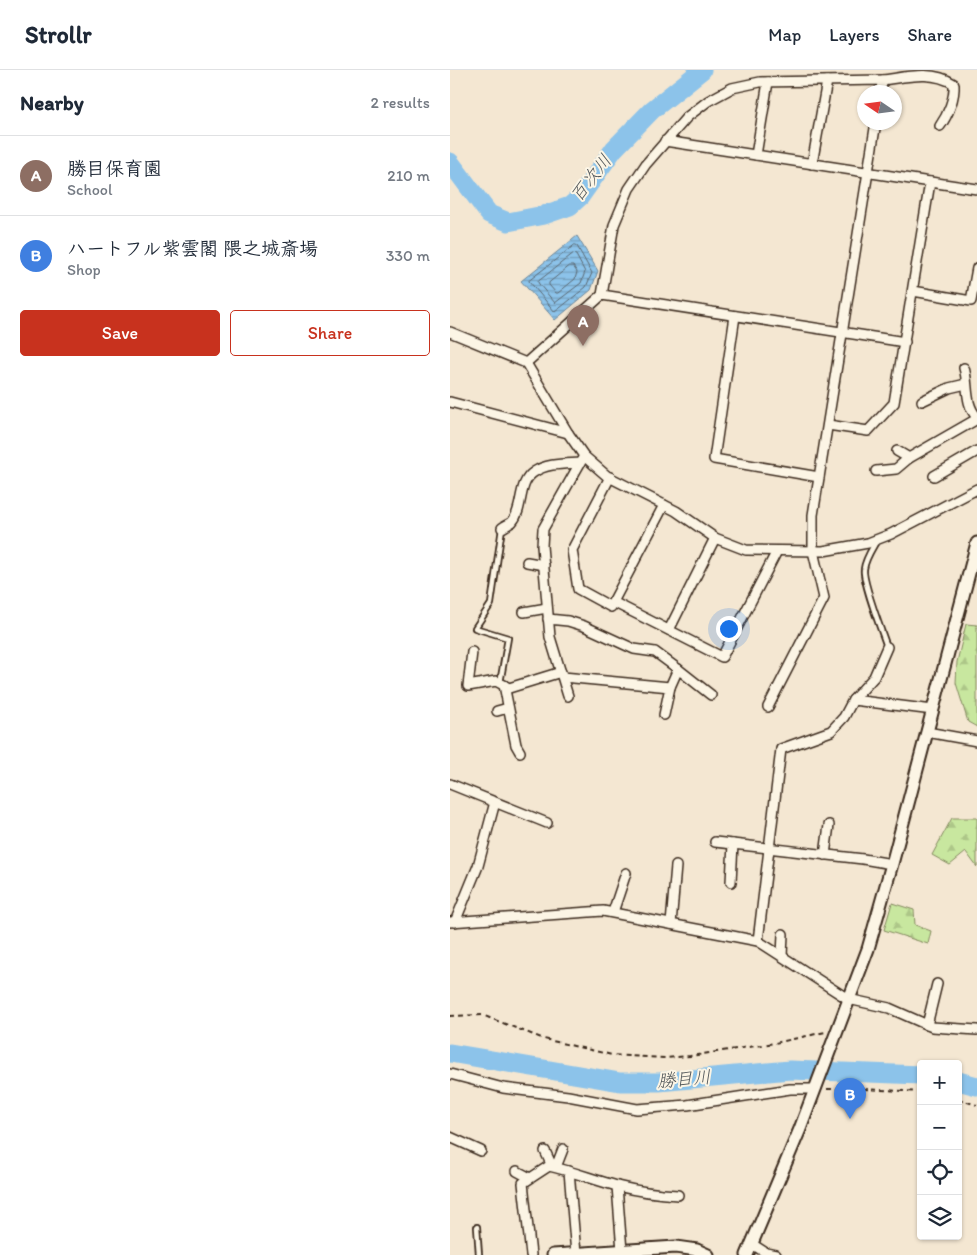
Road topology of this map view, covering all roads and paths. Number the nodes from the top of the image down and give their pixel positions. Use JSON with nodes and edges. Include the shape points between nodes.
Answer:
{"nodes":[{"id":1,"x":882,"y":80,"type":"junction"},
{"id":2,"x":827,"y":81,"type":"junction"},
{"id":3,"x":768,"y":82,"type":"junction"},
{"id":4,"x":881,"y":85,"type":"edge"},
{"id":5,"x":940,"y":126,"type":"dead end"},
{"id":6,"x":875,"y":130,"type":"edge"},
{"id":7,"x":666,"y":141,"type":"junction"},
{"id":8,"x":756,"y":155,"type":"junction"},
{"id":9,"x":812,"y":164,"type":"junction"},
{"id":10,"x":868,"y":172,"type":"junction"},
{"id":11,"x":930,"y":182,"type":"junction"},
{"id":12,"x":977,"y":189,"type":"edge"},
{"id":13,"x":977,"y":268,"type":"edge"},
{"id":14,"x":913,"y":291,"type":"junction"},
{"id":15,"x":602,"y":295,"type":"junction"},
{"id":16,"x":735,"y":316,"type":"junction"},
{"id":17,"x":450,"y":332,"type":"edge"},
{"id":18,"x":843,"y":333,"type":"junction"},
{"id":19,"x":904,"y":342,"type":"junction"},
{"id":20,"x":526,"y":363,"type":"junction"},
{"id":21,"x":964,"y":368,"type":"dead end"},
{"id":22,"x":966,"y":384,"type":"junction"},
{"id":23,"x":973,"y":397,"type":"edge"},
{"id":24,"x":922,"y":401,"type":"dead end"},
{"id":25,"x":450,"y":402,"type":"edge"},
{"id":26,"x":977,"y":418,"type":"edge"},
{"id":27,"x":828,"y":425,"type":"junction"},
{"id":28,"x":568,"y":433,"type":"junction"},
{"id":29,"x":897,"y":451,"type":"dead end"},
{"id":30,"x":977,"y":451,"type":"edge"},
{"id":31,"x":909,"y":458,"type":"junction"},
{"id":32,"x":582,"y":459,"type":"junction"},
{"id":33,"x":876,"y":471,"type":"dead end"},
{"id":34,"x":934,"y":476,"type":"dead end"},
{"id":35,"x":610,"y":477,"type":"junction"},
{"id":36,"x":820,"y":477,"type":"junction"},
{"id":37,"x":977,"y":489,"type":"edge"},
{"id":38,"x":664,"y":505,"type":"junction"},
{"id":39,"x":502,"y":528,"type":"joint"},
{"id":40,"x":715,"y":538,"type":"junction"},
{"id":41,"x":877,"y":540,"type":"junction"},
{"id":42,"x":977,"y":543,"type":"edge"},
{"id":43,"x":777,"y":551,"type":"junction"},
{"id":44,"x":813,"y":551,"type":"junction"},
{"id":45,"x":527,"y":562,"type":"dead end"},
{"id":46,"x":544,"y":565,"type":"junction"},
{"id":47,"x":613,"y":602,"type":"junction"},
{"id":48,"x":547,"y":608,"type":"junction"},
{"id":49,"x":524,"y":612,"type":"dead end"},
{"id":50,"x":548,"y":619,"type":"junction"},
{"id":51,"x":668,"y":630,"type":"junction"},
{"id":52,"x":887,"y":647,"type":"joint"},
{"id":53,"x":472,"y":652,"type":"dead end"},
{"id":54,"x":678,"y":669,"type":"junction"},
{"id":55,"x":562,"y":674,"type":"junction"},
{"id":56,"x":502,"y":684,"type":"junction"},
{"id":57,"x":670,"y":687,"type":"junction"},
{"id":58,"x":711,"y":695,"type":"dead end"},
{"id":59,"x":568,"y":696,"type":"dead end"},
{"id":60,"x":853,"y":700,"type":"junction"},
{"id":61,"x":508,"y":708,"type":"junction"},
{"id":62,"x":768,"y":708,"type":"dead end"},
{"id":63,"x":933,"y":710,"type":"junction"},
{"id":64,"x":497,"y":711,"type":"dead end"},
{"id":65,"x":664,"y":715,"type":"dead end"},
{"id":66,"x":927,"y":732,"type":"junction"},
{"id":67,"x":973,"y":743,"type":"edge"},
{"id":68,"x":520,"y":752,"type":"dead end"},
{"id":69,"x":450,"y":784,"type":"edge"},
{"id":70,"x":495,"y":802,"type":"junction"},
{"id":71,"x":547,"y":823,"type":"dead end"},
{"id":72,"x":829,"y":825,"type":"dead end"},
{"id":73,"x":714,"y":842,"type":"dead end"},
{"id":74,"x":733,"y":844,"type":"junction"},
{"id":75,"x":769,"y":848,"type":"junction"},
{"id":76,"x":825,"y":855,"type":"junction"},
{"id":77,"x":892,"y":864,"type":"junction"},
{"id":78,"x":676,"y":866,"type":"dead end"},
{"id":79,"x":626,"y":873,"type":"dead end"},
{"id":80,"x":731,"y":882,"type":"dead end"},
{"id":81,"x":613,"y":912,"type":"junction"},
{"id":82,"x":453,"y":922,"type":"edge"},
{"id":83,"x":671,"y":924,"type":"junction"},
{"id":84,"x":783,"y":934,"type":"dead end"},
{"id":85,"x":758,"y":941,"type":"junction"},
{"id":86,"x":782,"y":956,"type":"junction"},
{"id":87,"x":937,"y":984,"type":"dead end"},
{"id":88,"x":848,"y":999,"type":"junction"},
{"id":89,"x":450,"y":1016,"type":"edge"},
{"id":90,"x":928,"y":1025,"type":"junction"},
{"id":91,"x":977,"y":1030,"type":"edge"},
{"id":92,"x":836,"y":1032,"type":"junction"},
{"id":93,"x":450,"y":1074,"type":"edge"},
{"id":94,"x":816,"y":1086,"type":"junction"},
{"id":95,"x":917,"y":1092,"type":"edge"},
{"id":96,"x":962,"y":1100,"type":"edge"},
{"id":97,"x":977,"y":1105,"type":"edge"},
{"id":98,"x":450,"y":1137,"type":"edge"},
{"id":99,"x":564,"y":1149,"type":"dead end"},
{"id":100,"x":481,"y":1151,"type":"dead end"},
{"id":101,"x":545,"y":1151,"type":"dead end"},
{"id":102,"x":554,"y":1167,"type":"junction"},
{"id":103,"x":517,"y":1171,"type":"dead end"},
{"id":104,"x":569,"y":1171,"type":"junction"},
{"id":105,"x":530,"y":1178,"type":"junction"},
{"id":106,"x":617,"y":1186,"type":"junction"},
{"id":107,"x":678,"y":1195,"type":"dead end"},
{"id":108,"x":477,"y":1227,"type":"dead end"},
{"id":109,"x":752,"y":1244,"type":"junction"},
{"id":110,"x":622,"y":1251,"type":"junction"},
{"id":111,"x":673,"y":1251,"type":"edge"},
{"id":112,"x":576,"y":1254,"type":"edge"},
{"id":113,"x":479,"y":1255,"type":"edge"},
{"id":114,"x":531,"y":1255,"type":"edge"},
{"id":115,"x":553,"y":1255,"type":"edge"},
{"id":116,"x":708,"y":1255,"type":"edge"},
{"id":117,"x":747,"y":1255,"type":"edge"},
{"id":118,"x":776,"y":1255,"type":"edge"}],
"edges":[{"from":1,"to":2,"type":"street"},
{"from":1,"to":4,"type":"street"},
{"from":1,"to":5,"type":"street","via":[[926,75],[954,84],[947,117]]},
{"from":2,"to":3,"type":"street"},
{"from":2,"to":9,"type":"street"},
{"from":3,"to":7,"type":"street","via":[[732,88],[708,101],[687,117]]},
{"from":3,"to":8,"type":"street"},
{"from":6,"to":10,"type":"street"},
{"from":7,"to":8,"type":"street"},
{"from":7,"to":15,"type":"street","via":[[629,189],[614,224]]},
{"from":8,"to":9,"type":"street"},
{"from":9,"to":10,"type":"street"},
{"from":10,"to":11,"type":"street"},
{"from":10,"to":18,"type":"street"},
{"from":11,"to":12,"type":"street"},
{"from":11,"to":14,"type":"street"},
{"from":13,"to":14,"type":"street","via":[[971,301]]},
{"from":14,"to":19,"type":"street"},
{"from":15,"to":16,"type":"street"},
{"from":15,"to":20,"type":"street"},
{"from":16,"to":18,"type":"street"},
{"from":16,"to":36,"type":"street","via":[[714,459]]},
{"from":17,"to":20,"type":"street"},
{"from":18,"to":19,"type":"street"},
{"from":18,"to":27,"type":"street"},
{"from":19,"to":27,"type":"street","via":[[894,403],[888,410],[868,431]]},
{"from":20,"to":28,"type":"street"},
{"from":21,"to":22,"type":"street"},
{"from":22,"to":23,"type":"street"},
{"from":22,"to":24,"type":"street"},
{"from":23,"to":26,"type":"street"},
{"from":25,"to":28,"type":"street"},
{"from":26,"to":31,"type":"street"},
{"from":27,"to":36,"type":"street"},
{"from":28,"to":32,"type":"street"},
{"from":29,"to":31,"type":"street"},
{"from":30,"to":34,"type":"street"},
{"from":31,"to":33,"type":"street","via":[[896,469]]},
{"from":32,"to":35,"type":"street"},
{"from":32,"to":39,"type":"street","via":[[533,472],[523,488],[513,521]]},
{"from":32,"to":46,"type":"street","via":[[543,529]]},
{"from":35,"to":38,"type":"street"},
{"from":35,"to":47,"type":"street","via":[[572,550],[578,589],[611,607]]},
{"from":36,"to":44,"type":"street","via":[[813,515]]},
{"from":37,"to":41,"type":"street"},
{"from":38,"to":40,"type":"street"},
{"from":38,"to":47,"type":"street"},
{"from":39,"to":56,"type":"lane","via":[[491,604],[475,628],[508,638]]},
{"from":40,"to":43,"type":"street","via":[[746,550]]},
{"from":40,"to":51,"type":"street"},
{"from":41,"to":44,"type":"street"},
{"from":41,"to":52,"type":"lane","via":[[863,569]]},
{"from":42,"to":63,"type":"street"},
{"from":43,"to":44,"type":"street"},
{"from":43,"to":51,"type":"street","via":[[722,657]]},
{"from":44,"to":62,"type":"street","via":[[824,598]]},
{"from":45,"to":46,"type":"street"},
{"from":46,"to":48,"type":"street"},
{"from":47,"to":51,"type":"street"},
{"from":48,"to":49,"type":"street"},
{"from":48,"to":50,"type":"street"},
{"from":50,"to":54,"type":"street","via":[[568,621],[634,649],[655,652]]},
{"from":50,"to":55,"type":"street","via":[[550,637]]},
{"from":52,"to":60,"type":"street","via":[[874,677]]},
{"from":53,"to":56,"type":"street","via":[[468,686],[496,681]]},
{"from":54,"to":57,"type":"street"},
{"from":54,"to":58,"type":"street"},
{"from":55,"to":56,"type":"street","via":[[509,688]]},
{"from":55,"to":57,"type":"street"},
{"from":55,"to":59,"type":"street"},
{"from":56,"to":61,"type":"street"},
{"from":57,"to":65,"type":"street"},
{"from":60,"to":63,"type":"street"},
{"from":60,"to":75,"type":"street","via":[[831,731],[781,749]]},
{"from":61,"to":64,"type":"street"},
{"from":61,"to":68,"type":"street"},
{"from":63,"to":66,"type":"street"},
{"from":66,"to":67,"type":"street"},
{"from":66,"to":77,"type":"street"},
{"from":69,"to":70,"type":"street"},
{"from":70,"to":71,"type":"street"},
{"from":70,"to":82,"type":"street","via":[[478,866]]},
{"from":72,"to":76,"type":"street"},
{"from":73,"to":74,"type":"street"},
{"from":74,"to":75,"type":"street"},
{"from":74,"to":80,"type":"street"},
{"from":75,"to":76,"type":"street"},
{"from":75,"to":85,"type":"street"},
{"from":76,"to":77,"type":"street"},
{"from":77,"to":88,"type":"street","via":[[868,948]]},
{"from":78,"to":83,"type":"street"},
{"from":79,"to":81,"type":"street"},
{"from":81,"to":82,"type":"street"},
{"from":81,"to":83,"type":"street"},
{"from":83,"to":85,"type":"street"},
{"from":84,"to":86,"type":"street"},
{"from":85,"to":86,"type":"street"},
{"from":86,"to":88,"type":"street"},
{"from":87,"to":90,"type":"street"},
{"from":88,"to":90,"type":"street","via":[[889,1008]]},
{"from":88,"to":92,"type":"street"},
{"from":89,"to":92,"type":"path","via":[[482,1015],[544,1039],[612,1055],[665,1058]]},
{"from":90,"to":91,"type":"street"},
{"from":92,"to":94,"type":"street"},
{"from":93,"to":94,"type":"street","via":[[504,1088],[637,1109],[687,1106]]},
{"from":94,"to":95,"type":"path"},
{"from":94,"to":109,"type":"street"},
{"from":96,"to":97,"type":"path"},
{"from":98,"to":100,"type":"street"},
{"from":99,"to":102,"type":"street"},
{"from":101,"to":102,"type":"street"},
{"from":102,"to":104,"type":"street"},
{"from":102,"to":105,"type":"street","via":[[549,1166]]},
{"from":103,"to":105,"type":"street"},
{"from":104,"to":106,"type":"street"},
{"from":104,"to":112,"type":"street"},
{"from":105,"to":114,"type":"street","via":[[523,1183]]},
{"from":106,"to":107,"type":"street"},
{"from":106,"to":110,"type":"street"},
{"from":108,"to":113,"type":"lane"},
{"from":109,"to":117,"type":"street"},
{"from":109,"to":118,"type":"street"},
{"from":110,"to":111,"type":"street"},
{"from":110,"to":112,"type":"street"},
{"from":111,"to":116,"type":"street","via":[[697,1250]]},
{"from":112,"to":115,"type":"street"}]}
